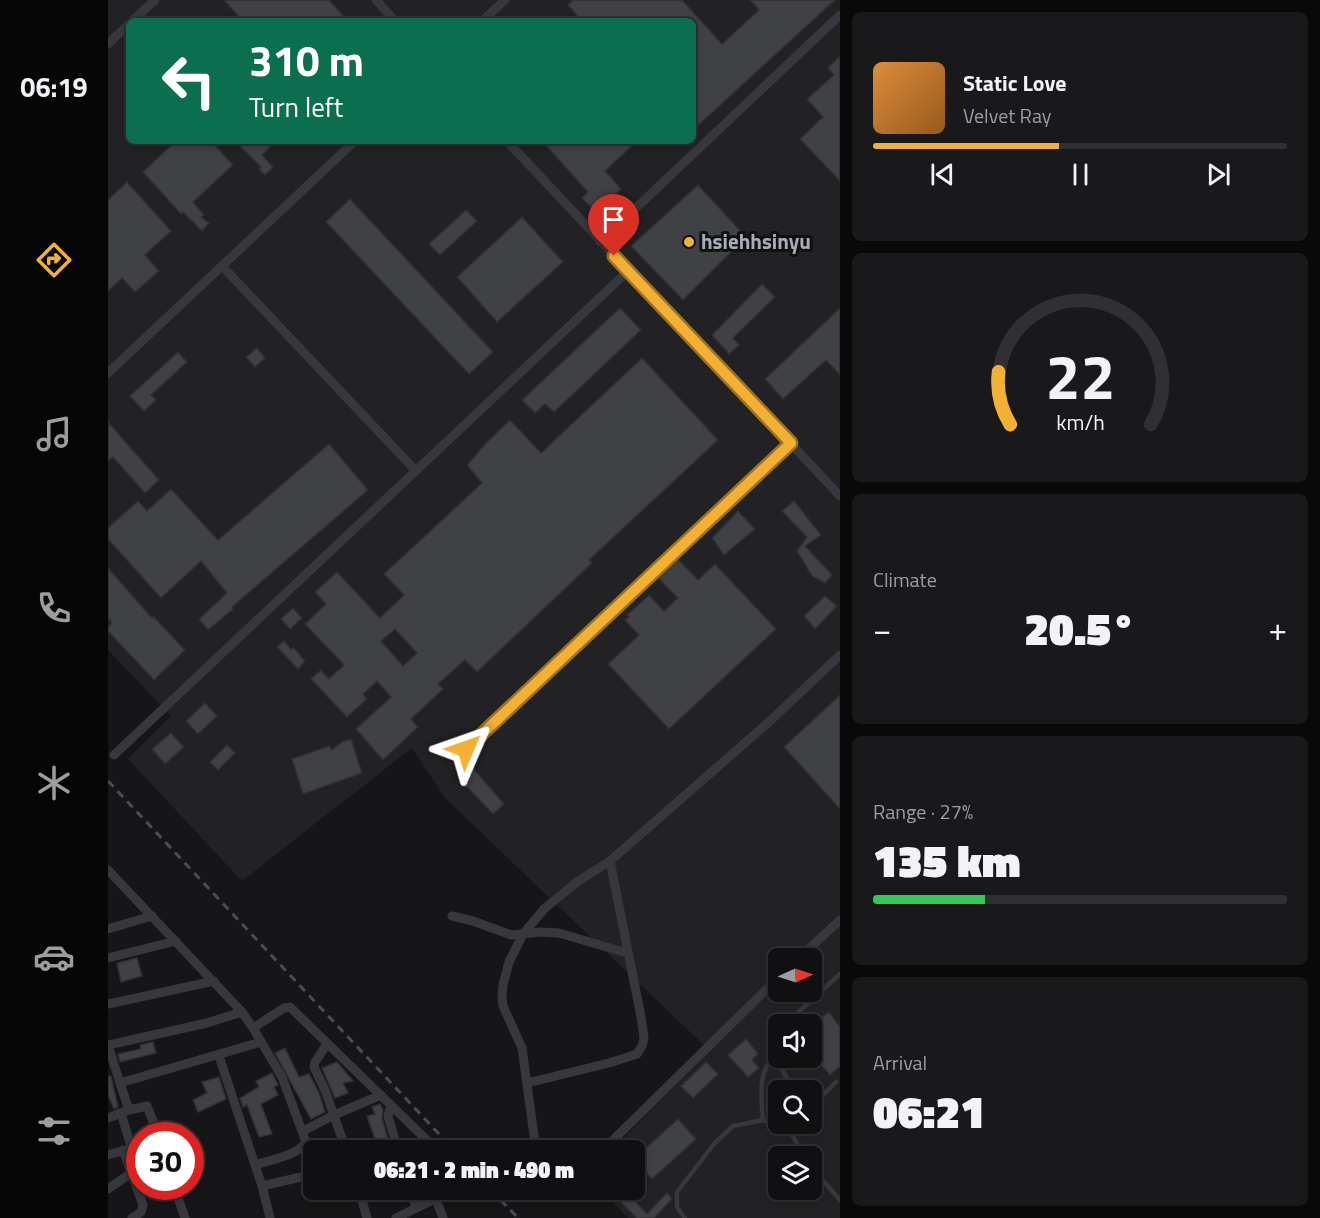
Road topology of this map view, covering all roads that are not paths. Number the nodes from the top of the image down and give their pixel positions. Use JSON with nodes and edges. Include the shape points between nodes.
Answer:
{"nodes":[{"id":1,"x":155,"y":0,"type":"edge"},
{"id":2,"x":376,"y":0,"type":"edge"},
{"id":3,"x":505,"y":0,"type":"edge"},
{"id":4,"x":840,"y":15,"type":"edge"},
{"id":5,"x":135,"y":18,"type":"edge"},
{"id":6,"x":393,"y":18,"type":"edge"},
{"id":7,"x":485,"y":18,"type":"edge"},
{"id":8,"x":126,"y":27,"type":"edge"},
{"id":9,"x":108,"y":44,"type":"edge"},
{"id":10,"x":352,"y":144,"type":"edge"},
{"id":11,"x":510,"y":144,"type":"edge"},
{"id":12,"x":600,"y":242,"type":"junction"},
{"id":13,"x":222,"y":266,"type":"junction"},
{"id":14,"x":628,"y":271,"type":"junction"},
{"id":15,"x":108,"y":373,"type":"edge"},
{"id":16,"x":791,"y":443,"type":"junction"},
{"id":17,"x":416,"y":471,"type":"junction"},
{"id":18,"x":840,"y":496,"type":"edge"},
{"id":19,"x":840,"y":655,"type":"edge"},
{"id":20,"x":466,"y":749,"type":"dead end"},
{"id":21,"x":114,"y":755,"type":"dead end"},
{"id":22,"x":610,"y":861,"type":"junction"},
{"id":23,"x":108,"y":870,"type":"edge"},
{"id":24,"x":152,"y":916,"type":"junction"},
{"id":25,"x":452,"y":916,"type":"dead end"},
{"id":26,"x":840,"y":920,"type":"edge"},
{"id":27,"x":108,"y":929,"type":"edge"},
{"id":28,"x":523,"y":934,"type":"junction"},
{"id":29,"x":176,"y":941,"type":"junction"},
{"id":30,"x":810,"y":948,"type":"edge"},
{"id":31,"x":627,"y":953,"type":"junction"},
{"id":32,"x":108,"y":958,"type":"edge"},
{"id":33,"x":840,"y":974,"type":"edge"},
{"id":34,"x":214,"y":981,"type":"junction"},
{"id":35,"x":768,"y":988,"type":"edge"},
{"id":36,"x":108,"y":1004,"type":"edge"},
{"id":37,"x":242,"y":1012,"type":"junction"},
{"id":38,"x":796,"y":1014,"type":"edge"},
{"id":39,"x":253,"y":1028,"type":"junction"},
{"id":40,"x":261,"y":1042,"type":"junction"},
{"id":41,"x":327,"y":1044,"type":"junction"},
{"id":42,"x":108,"y":1045,"type":"edge"},
{"id":43,"x":219,"y":1056,"type":"junction"},
{"id":44,"x":768,"y":1060,"type":"edge"},
{"id":45,"x":111,"y":1066,"type":"edge"},
{"id":46,"x":836,"y":1082,"type":"dead end"},
{"id":47,"x":120,"y":1083,"type":"junction"},
{"id":48,"x":527,"y":1083,"type":"junction"},
{"id":49,"x":381,"y":1095,"type":"junction"},
{"id":50,"x":822,"y":1096,"type":"edge"},
{"id":51,"x":391,"y":1105,"type":"junction"},
{"id":52,"x":125,"y":1111,"type":"junction"},
{"id":53,"x":334,"y":1115,"type":"junction"},
{"id":54,"x":108,"y":1118,"type":"edge"},
{"id":55,"x":763,"y":1120,"type":"junction"},
{"id":56,"x":153,"y":1122,"type":"edge"},
{"id":57,"x":126,"y":1130,"type":"edge"},
{"id":58,"x":303,"y":1131,"type":"junction"},
{"id":59,"x":793,"y":1136,"type":"joint"},
{"id":60,"x":343,"y":1140,"type":"edge"},
{"id":61,"x":395,"y":1140,"type":"edge"},
{"id":62,"x":427,"y":1140,"type":"edge"},
{"id":63,"x":535,"y":1140,"type":"edge"},
{"id":64,"x":613,"y":1140,"type":"edge"},
{"id":65,"x":798,"y":1146,"type":"edge"},
{"id":66,"x":126,"y":1149,"type":"edge"},
{"id":67,"x":108,"y":1155,"type":"edge"},
{"id":68,"x":255,"y":1165,"type":"junction"},
{"id":69,"x":126,"y":1176,"type":"edge"},
{"id":70,"x":303,"y":1177,"type":"edge"},
{"id":71,"x":822,"y":1179,"type":"edge"},
{"id":72,"x":262,"y":1186,"type":"junction"},
{"id":73,"x":108,"y":1189,"type":"edge"},
{"id":74,"x":141,"y":1200,"type":"edge"},
{"id":75,"x":179,"y":1200,"type":"edge"},
{"id":76,"x":362,"y":1200,"type":"edge"},
{"id":77,"x":413,"y":1200,"type":"edge"},
{"id":78,"x":433,"y":1200,"type":"edge"},
{"id":79,"x":435,"y":1200,"type":"edge"},
{"id":80,"x":840,"y":1200,"type":"edge"},
{"id":81,"x":416,"y":1209,"type":"junction"},
{"id":82,"x":132,"y":1218,"type":"edge"},
{"id":83,"x":185,"y":1218,"type":"edge"},
{"id":84,"x":270,"y":1218,"type":"edge"},
{"id":85,"x":367,"y":1218,"type":"edge"},
{"id":86,"x":396,"y":1218,"type":"edge"},
{"id":87,"x":443,"y":1218,"type":"edge"},
{"id":88,"x":685,"y":1218,"type":"edge"}],
"edges":[{"from":1,"to":5,"type":"street"},
{"from":2,"to":6,"type":"street"},
{"from":3,"to":7,"type":"street"},
{"from":4,"to":12,"type":"street"},
{"from":8,"to":9,"type":"street"},
{"from":10,"to":13,"type":"street"},
{"from":11,"to":12,"type":"street"},
{"from":12,"to":14,"type":"street"},
{"from":13,"to":15,"type":"street"},
{"from":13,"to":17,"type":"street"},
{"from":14,"to":16,"type":"street"},
{"from":14,"to":17,"type":"street"},
{"from":16,"to":18,"type":"street"},
{"from":16,"to":20,"type":"street"},
{"from":17,"to":21,"type":"street"},
{"from":19,"to":22,"type":"street"},
{"from":22,"to":28,"type":"street","via":[[545,908]]},
{"from":22,"to":31,"type":"street"},
{"from":23,"to":24,"type":"street"},
{"from":24,"to":27,"type":"street"},
{"from":24,"to":29,"type":"street"},
{"from":25,"to":28,"type":"street","via":[[511,935]]},
{"from":26,"to":30,"type":"street"},
{"from":28,"to":31,"type":"street","via":[[559,933]]},
{"from":28,"to":48,"type":"street","via":[[509,962],[502,997],[522,1048]]},
{"from":29,"to":32,"type":"street"},
{"from":29,"to":34,"type":"street"},
{"from":31,"to":48,"type":"street","via":[[644,1038],[637,1054]]},
{"from":33,"to":38,"type":"lane"},
{"from":34,"to":36,"type":"street"},
{"from":34,"to":37,"type":"street"},
{"from":35,"to":64,"type":"street"},
{"from":37,"to":39,"type":"street"},
{"from":37,"to":42,"type":"street"},
{"from":39,"to":40,"type":"street"},
{"from":39,"to":41,"type":"street","via":[[290,1007]]},
{"from":40,"to":43,"type":"street"},
{"from":40,"to":58,"type":"street","via":[[282,1077]]},
{"from":41,"to":49,"type":"street"},
{"from":41,"to":53,"type":"street","via":[[314,1067]]},
{"from":42,"to":45,"type":"street"},
{"from":43,"to":47,"type":"street"},
{"from":43,"to":68,"type":"street"},
{"from":44,"to":55,"type":"lane","via":[[761,1092]]},
{"from":45,"to":47,"type":"street"},
{"from":46,"to":50,"type":"lane"},
{"from":47,"to":52,"type":"street"},
{"from":48,"to":63,"type":"street"},
{"from":49,"to":51,"type":"street"},
{"from":49,"to":53,"type":"street"},
{"from":51,"to":61,"type":"street","via":[[388,1116]]},
{"from":51,"to":62,"type":"street"},
{"from":52,"to":54,"type":"street"},
{"from":52,"to":56,"type":"street","via":[[147,1106]]},
{"from":52,"to":57,"type":"street"},
{"from":53,"to":58,"type":"street"},
{"from":53,"to":60,"type":"street"},
{"from":55,"to":59,"type":"lane"},
{"from":55,"to":88,"type":"lane","via":[[733,1126],[714,1144],[677,1192],[677,1206]]},
{"from":58,"to":68,"type":"street","via":[[304,1146]]},
{"from":59,"to":65,"type":"lane"},
{"from":66,"to":67,"type":"street"},
{"from":68,"to":72,"type":"street"},
{"from":69,"to":73,"type":"street"},
{"from":70,"to":72,"type":"street"},
{"from":71,"to":80,"type":"lane"},
{"from":72,"to":84,"type":"street"},
{"from":74,"to":82,"type":"street","via":[[141,1212]]},
{"from":75,"to":83,"type":"street"},
{"from":76,"to":85,"type":"street"},
{"from":77,"to":81,"type":"street"},
{"from":78,"to":81,"type":"street"},
{"from":79,"to":87,"type":"street"},
{"from":81,"to":86,"type":"street"}]}
